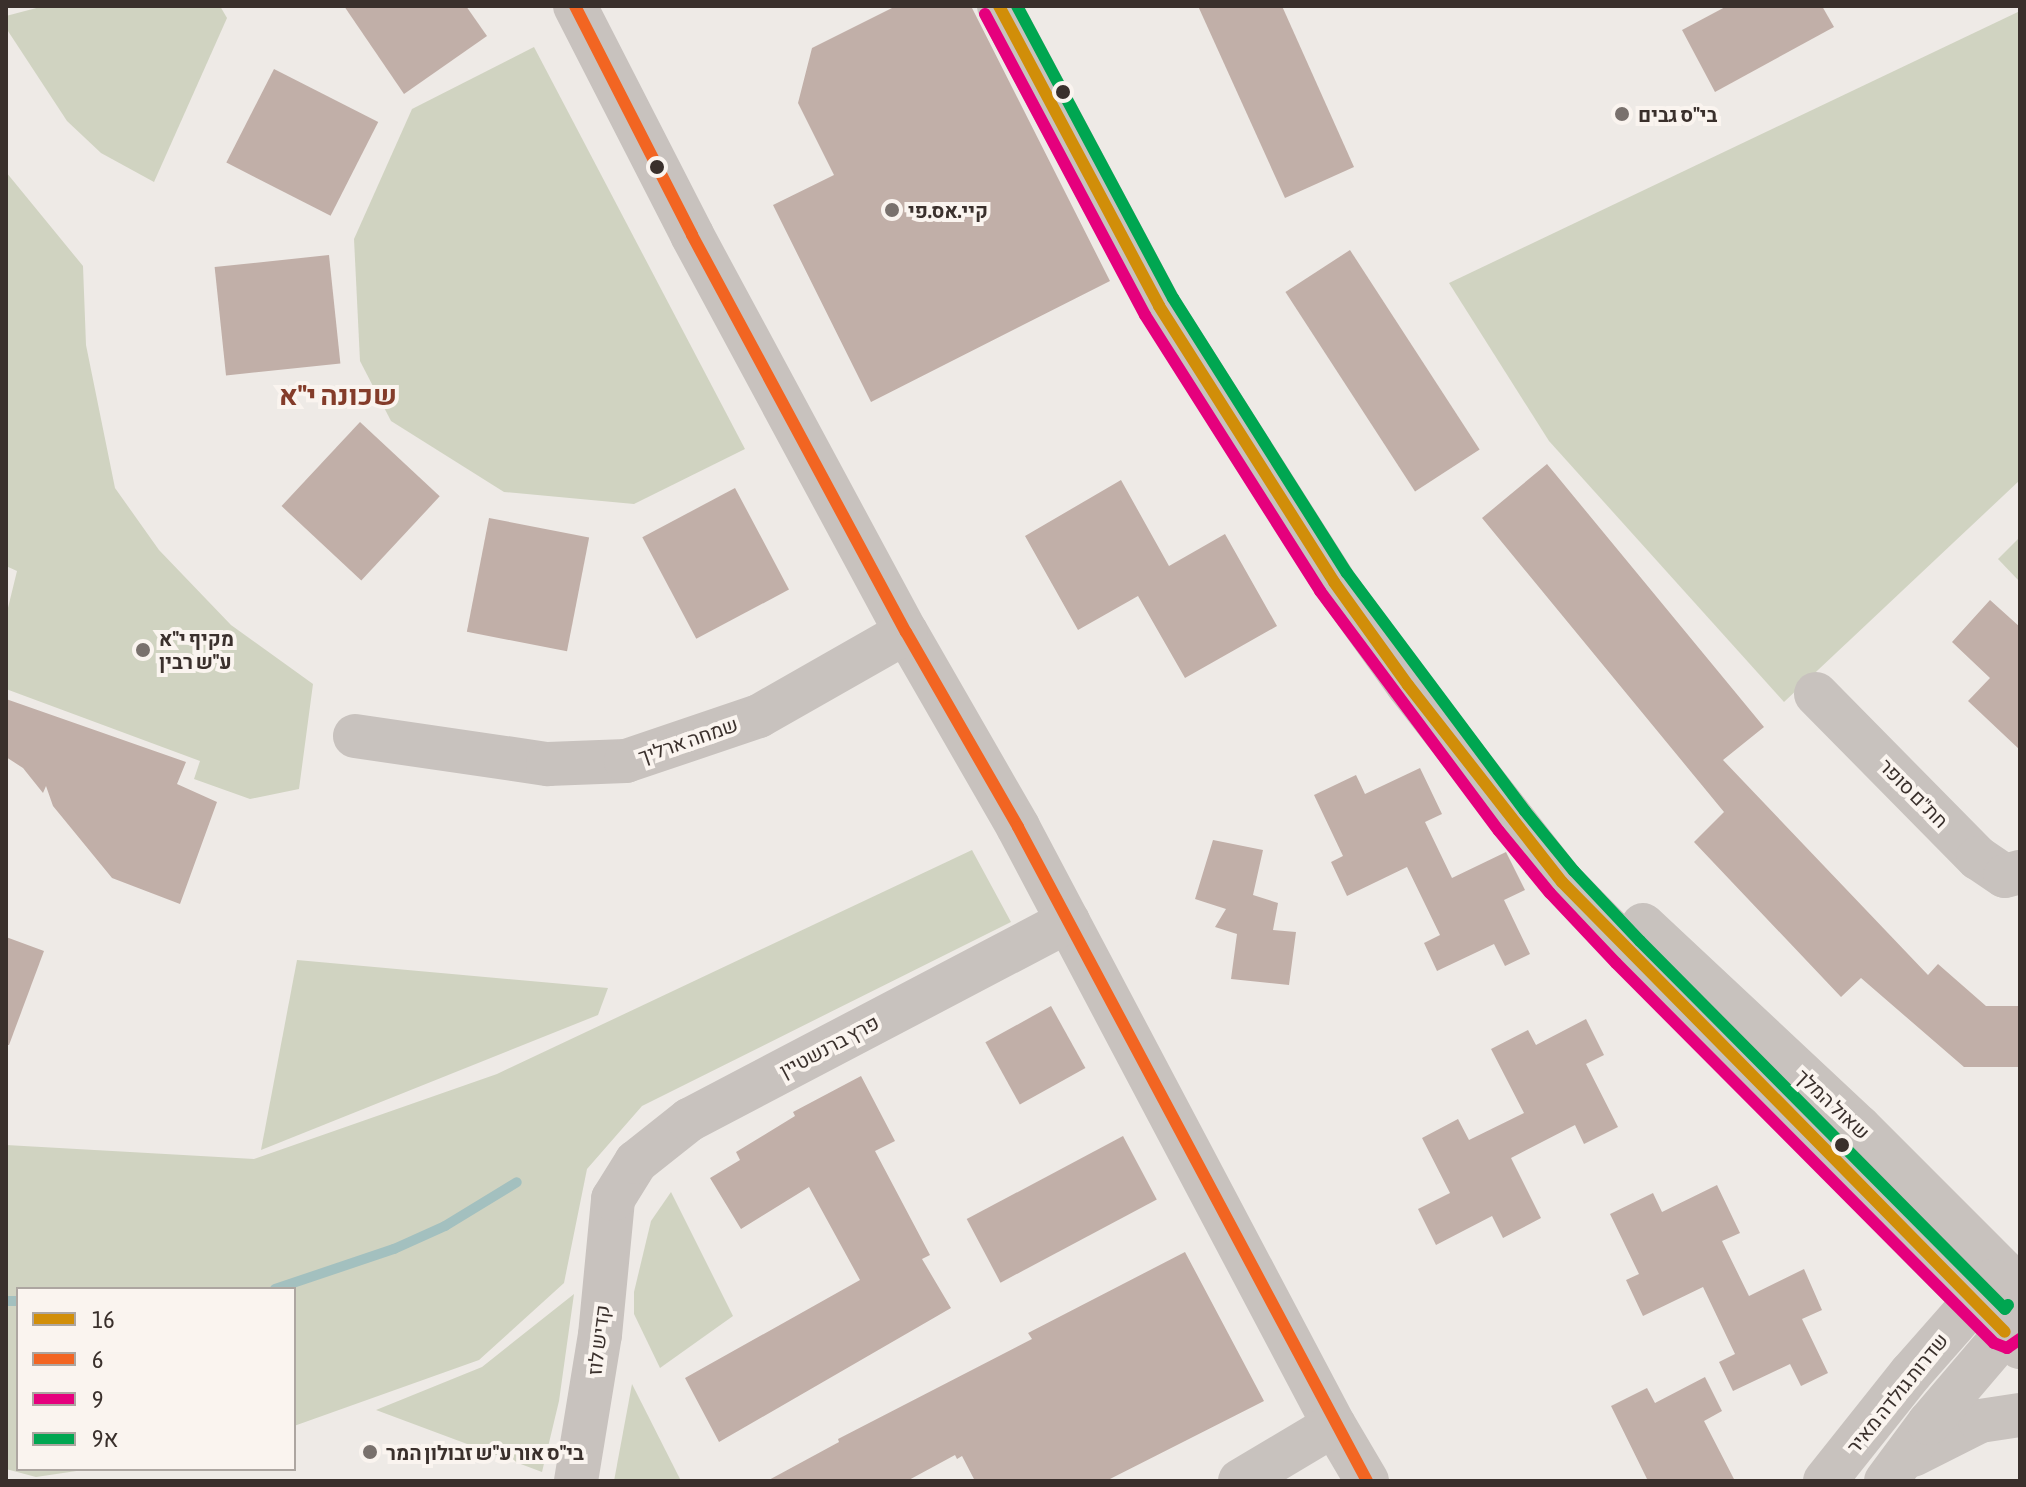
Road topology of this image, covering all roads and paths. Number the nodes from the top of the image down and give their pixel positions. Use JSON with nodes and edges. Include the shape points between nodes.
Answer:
{"nodes":[{"id":1,"x":575,"y":6,"type":"edge"},
{"id":2,"x":999,"y":6,"type":"edge"},
{"id":3,"x":1033,"y":6,"type":"edge"},
{"id":4,"x":906,"y":632,"type":"junction"},
{"id":5,"x":1816,"y":694,"type":"dead end"},
{"id":6,"x":355,"y":736,"type":"dead end"},
{"id":7,"x":2020,"y":872,"type":"edge"},
{"id":8,"x":1068,"y":921,"type":"junction"},
{"id":9,"x":613,"y":1199,"type":"joint"},
{"id":10,"x":2004,"y":1277,"type":"edge"},
{"id":11,"x":2015,"y":1332,"type":"edge"},
{"id":12,"x":2020,"y":1415,"type":"edge"},
{"id":13,"x":1334,"y":1425,"type":"junction"},
{"id":14,"x":1892,"y":1473,"type":"edge"},
{"id":15,"x":576,"y":1481,"type":"edge"},
{"id":16,"x":1240,"y":1481,"type":"edge"},
{"id":17,"x":1367,"y":1481,"type":"edge"},
{"id":18,"x":1825,"y":1481,"type":"edge"}],
"edges":[{"from":1,"to":4,"type":"street"},
{"from":2,"to":10,"type":"street","name":"שאול המלך","via":[[1159,306],[1334,582],[1562,882]]},
{"from":3,"to":10,"type":"street","name":"שאול המלך","via":[[1185,291],[1359,565],[1450,691],[1585,862],[1649,931],[1859,1127]]},
{"from":4,"to":6,"type":"street","name":"שמחה ארליך","via":[[759,716],[626,761],[548,764]]},
{"from":4,"to":8,"type":"street"},
{"from":5,"to":7,"type":"street","name":"חת\"ם סופר","via":[[1978,858],[2005,876]]},
{"from":8,"to":9,"type":"street","name":"פרץ ברנשטיין","via":[[689,1120],[636,1162]]},
{"from":8,"to":13,"type":"street"},
{"from":9,"to":15,"type":"street","name":"קדיש לוז","via":[[600,1335]]},
{"from":10,"to":11,"type":"street","name":"שאול המלך"},
{"from":10,"to":18,"type":"street","name":"שדרות גולדה מאיר"},
{"from":11,"to":14,"type":"street"},
{"from":12,"to":14,"type":"street","via":[[1980,1421],[1937,1440]]},
{"from":13,"to":16,"type":"street"},
{"from":13,"to":17,"type":"street"}]}
